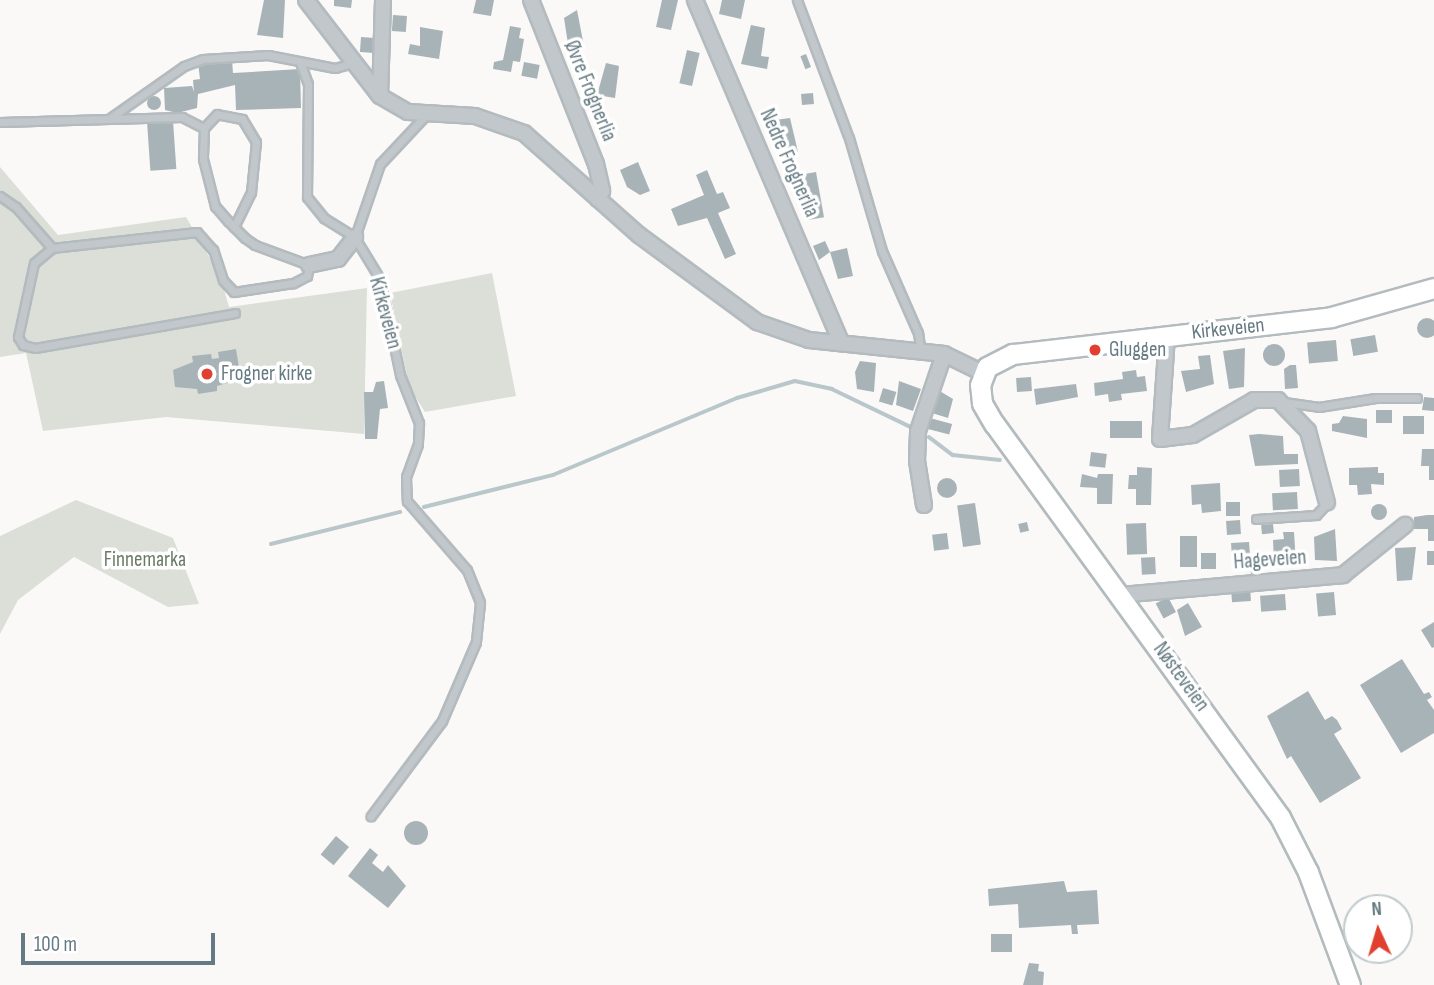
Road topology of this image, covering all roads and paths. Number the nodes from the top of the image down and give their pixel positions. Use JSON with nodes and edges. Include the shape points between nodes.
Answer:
{"nodes":[{"id":1,"x":306,"y":0,"type":"edge"},
{"id":2,"x":383,"y":0,"type":"edge"},
{"id":3,"x":531,"y":0,"type":"edge"},
{"id":4,"x":695,"y":0,"type":"edge"},
{"id":5,"x":797,"y":0,"type":"edge"},
{"id":6,"x":300,"y":62,"type":"junction"},
{"id":7,"x":352,"y":63,"type":"junction"},
{"id":8,"x":380,"y":96,"type":"junction"},
{"id":9,"x":426,"y":115,"type":"junction"},
{"id":10,"x":110,"y":118,"type":"junction"},
{"id":11,"x":0,"y":122,"type":"edge"},
{"id":12,"x":204,"y":128,"type":"junction"},
{"id":13,"x":0,"y":196,"type":"edge"},
{"id":14,"x":598,"y":199,"type":"junction"},
{"id":15,"x":234,"y":228,"type":"junction"},
{"id":16,"x":355,"y":237,"type":"junction"},
{"id":17,"x":52,"y":248,"type":"junction"},
{"id":18,"x":309,"y":265,"type":"junction"},
{"id":19,"x":1434,"y":288,"type":"edge"},
{"id":20,"x":235,"y":313,"type":"dead end"},
{"id":21,"x":1167,"y":336,"type":"junction"},
{"id":22,"x":841,"y":343,"type":"junction"},
{"id":23,"x":920,"y":352,"type":"junction"},
{"id":24,"x":944,"y":354,"type":"junction"},
{"id":25,"x":981,"y":381,"type":"junction"},
{"id":26,"x":1417,"y":398,"type":"dead end"},
{"id":27,"x":1283,"y":402,"type":"junction"},
{"id":28,"x":1327,"y":503,"type":"joint"},
{"id":29,"x":924,"y":505,"type":"dead end"},
{"id":30,"x":1256,"y":519,"type":"dead end"},
{"id":31,"x":1405,"y":525,"type":"dead end"},
{"id":32,"x":1120,"y":596,"type":"junction"},
{"id":33,"x":371,"y":816,"type":"dead end"},
{"id":34,"x":1350,"y":985,"type":"edge"}],
"edges":[{"from":1,"to":7,"type":"street"},
{"from":2,"to":8,"type":"street"},
{"from":3,"to":14,"type":"street","name":"Øvre Frognerlia","via":[[596,164],[602,191]]},
{"from":4,"to":22,"type":"street","name":"Nedre Frognerlia","via":[[830,308]]},
{"from":5,"to":23,"type":"lane","via":[[849,138],[882,251],[918,333]]},
{"from":6,"to":7,"type":"lane","via":[[335,68]]},
{"from":6,"to":10,"type":"lane","via":[[268,55],[195,61]]},
{"from":6,"to":16,"type":"lane","via":[[308,84],[307,197],[324,218]]},
{"from":7,"to":8,"type":"street"},
{"from":8,"to":9,"type":"street","via":[[399,108]]},
{"from":9,"to":14,"type":"street","via":[[475,116],[511,125]]},
{"from":9,"to":16,"type":"lane","via":[[380,164]]},
{"from":10,"to":11,"type":"lane"},
{"from":10,"to":12,"type":"lane","via":[[182,117]]},
{"from":12,"to":15,"type":"lane","via":[[208,193]]},
{"from":12,"to":15,"type":"lane","via":[[217,114],[234,115],[249,126],[256,142],[251,192]]},
{"from":13,"to":17,"type":"lane","via":[[16,207]]},
{"from":14,"to":22,"type":"street","via":[[690,276],[757,322],[794,337]]},
{"from":15,"to":18,"type":"lane","via":[[266,251]]},
{"from":16,"to":18,"type":"street","via":[[338,259]]},
{"from":16,"to":33,"type":"lane","name":"Kirkeveien","via":[[380,279],[400,374],[419,423],[418,444],[405,477],[407,501],[467,570],[480,603],[476,642],[442,721]]},
{"from":17,"to":18,"type":"lane","via":[[197,232],[213,250],[227,285],[239,292],[299,281],[307,276]]},
{"from":17,"to":20,"type":"lane","via":[[38,257],[31,271],[19,331],[26,347]]},
{"from":19,"to":21,"type":"main road","name":"Kirkeveien","via":[[1350,314]]},
{"from":21,"to":25,"type":"main road","name":"Kirkeveien","via":[[1013,354],[996,359]]},
{"from":21,"to":27,"type":"street","via":[[1160,439],[1194,435],[1254,401]]},
{"from":22,"to":23,"type":"street"},
{"from":23,"to":24,"type":"street"},
{"from":24,"to":25,"type":"street"},
{"from":24,"to":29,"type":"street","via":[[918,431],[916,461]]},
{"from":25,"to":32,"type":"main road","name":"Nøsteveien","via":[[994,424]]},
{"from":26,"to":27,"type":"lane","via":[[1376,398],[1320,407]]},
{"from":27,"to":28,"type":"street","via":[[1302,420],[1314,442]]},
{"from":28,"to":30,"type":"lane","via":[[1316,515]]},
{"from":31,"to":32,"type":"street","name":"Hageveien","via":[[1343,575]]},
{"from":32,"to":34,"type":"main road","name":"Nøsteveien","via":[[1280,817],[1308,872]]}]}
